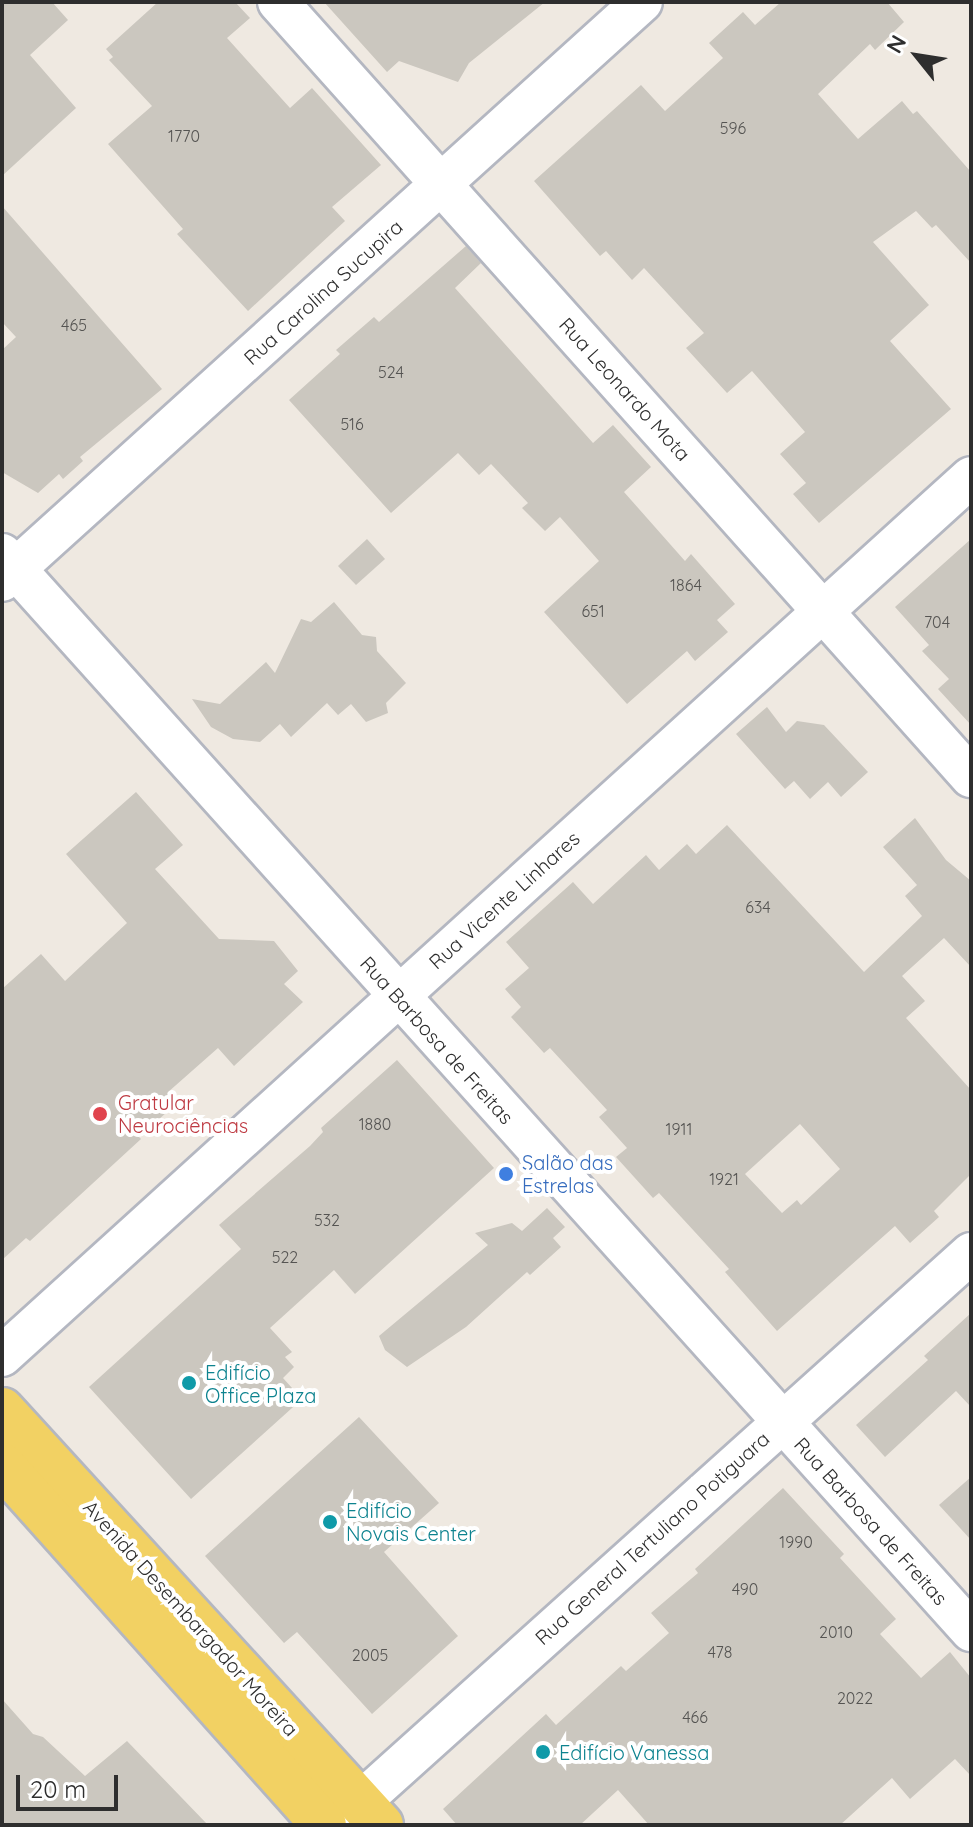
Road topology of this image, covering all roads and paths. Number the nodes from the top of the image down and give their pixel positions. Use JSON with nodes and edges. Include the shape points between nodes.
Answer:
{"nodes":[{"id":1,"x":278,"y":2,"type":"edge"},
{"id":2,"x":642,"y":2,"type":"edge"},
{"id":3,"x":442,"y":184,"type":"junction"},
{"id":4,"x":971,"y":477,"type":"edge"},
{"id":5,"x":6,"y":568,"type":"edge"},
{"id":6,"x":821,"y":611,"type":"junction"},
{"id":7,"x":971,"y":777,"type":"edge"},
{"id":8,"x":397,"y":996,"type":"junction"},
{"id":9,"x":971,"y":1253,"type":"edge"},
{"id":10,"x":2,"y":1356,"type":"edge"},
{"id":11,"x":2,"y":1410,"type":"edge"},
{"id":12,"x":780,"y":1421,"type":"junction"},
{"id":13,"x":2,"y":1465,"type":"edge"},
{"id":14,"x":971,"y":1631,"type":"edge"},
{"id":15,"x":350,"y":1819,"type":"edge"}],
"edges":[{"from":1,"to":3,"type":"street","name":"Rua Leonardo Mota"},
{"from":2,"to":3,"type":"street","name":"Rua Carolina Sucupira"},
{"from":3,"to":5,"type":"street","name":"Rua Carolina Sucupira"},
{"from":3,"to":6,"type":"street","name":"Rua Leonardo Mota"},
{"from":4,"to":6,"type":"street","name":"Rua Vicente Linhares"},
{"from":5,"to":8,"type":"street","name":"Rua Barbosa de Freitas"},
{"from":6,"to":7,"type":"street","name":"Rua Leonardo Mota"},
{"from":6,"to":8,"type":"street","name":"Rua Vicente Linhares"},
{"from":8,"to":10,"type":"street","name":"Rua Vicente Linhares"},
{"from":8,"to":12,"type":"street","name":"Rua Barbosa de Freitas"},
{"from":9,"to":12,"type":"street","name":"Rua General Tertuliano Potiguara"},
{"from":11,"to":15,"type":"main road","name":"Avenida Desembargador Moreira"},
{"from":12,"to":14,"type":"street","name":"Rua Barbosa de Freitas"},
{"from":12,"to":15,"type":"street","name":"Rua General Tertuliano Potiguara"},
{"from":13,"to":15,"type":"main road","name":"Avenida Desembargador Moreira"}]}
